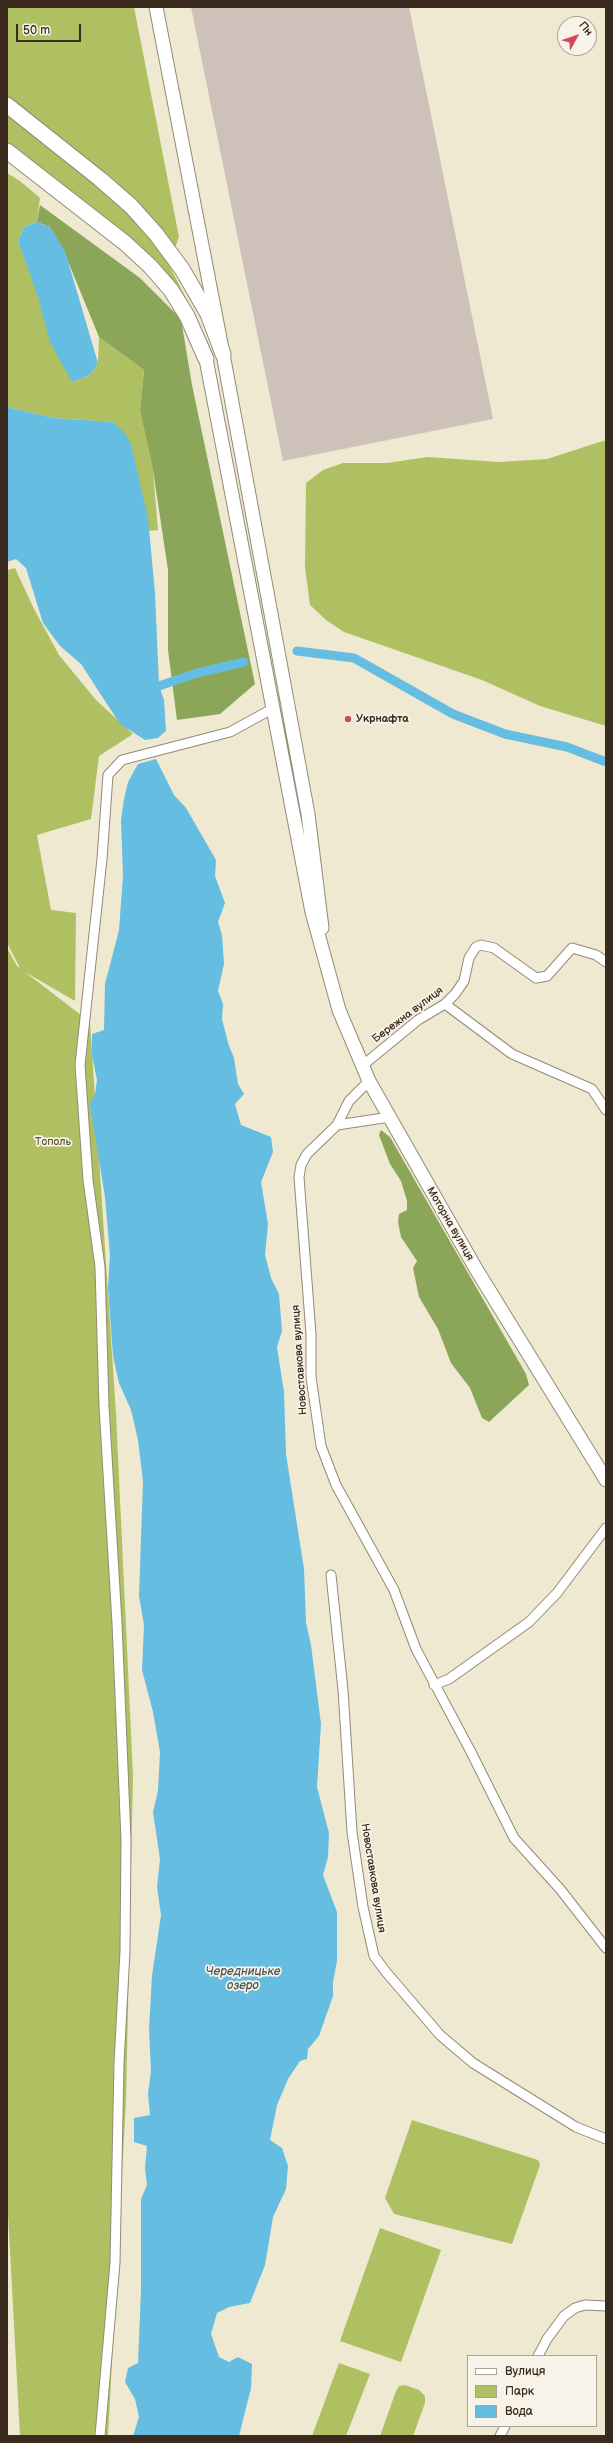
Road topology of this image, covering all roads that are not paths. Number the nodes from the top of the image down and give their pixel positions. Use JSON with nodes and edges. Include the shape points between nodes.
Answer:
{"nodes":[{"id":1,"x":156,"y":7,"type":"edge"},
{"id":2,"x":7,"y":105,"type":"edge"},
{"id":3,"x":7,"y":151,"type":"edge"},
{"id":4,"x":182,"y":269,"type":"junction"},
{"id":5,"x":223,"y":354,"type":"junction"},
{"id":6,"x":206,"y":359,"type":"junction"},
{"id":7,"x":251,"y":508,"type":"junction"},
{"id":8,"x":235,"y":512,"type":"junction"},
{"id":9,"x":272,"y":709,"type":"junction"},
{"id":10,"x":324,"y":954,"type":"junction"},
{"id":11,"x":606,"y":962,"type":"edge"},
{"id":12,"x":444,"y":1004,"type":"junction"},
{"id":13,"x":362,"y":1066,"type":"junction"},
{"id":14,"x":369,"y":1081,"type":"junction"},
{"id":15,"x":606,"y":1110,"type":"edge"},
{"id":16,"x":390,"y":1117,"type":"junction"},
{"id":17,"x":337,"y":1125,"type":"junction"},
{"id":18,"x":606,"y":1480,"type":"edge"},
{"id":19,"x":606,"y":1528,"type":"edge"},
{"id":20,"x":331,"y":1575,"type":"dead end"},
{"id":21,"x":434,"y":1685,"type":"junction"},
{"id":22,"x":606,"y":1948,"type":"edge"},
{"id":23,"x":606,"y":2139,"type":"edge"},
{"id":24,"x":606,"y":2306,"type":"edge"},
{"id":25,"x":539,"y":2355,"type":"edge"},
{"id":26,"x":504,"y":2427,"type":"edge"},
{"id":27,"x":100,"y":2436,"type":"edge"},
{"id":28,"x":500,"y":2436,"type":"edge"}],
"edges":[{"from":1,"to":5,"type":"street"},
{"from":2,"to":4,"type":"main road","via":[[130,206],[156,234]]},
{"from":3,"to":6,"type":"main road","via":[[125,243],[150,266],[171,290],[187,316]]},
{"from":4,"to":5,"type":"main road","via":[[208,314]]},
{"from":4,"to":6,"type":"main road","via":[[199,314]]},
{"from":5,"to":7,"type":"street"},
{"from":6,"to":8,"type":"street"},
{"from":7,"to":8,"type":"street"},
{"from":7,"to":10,"type":"street","via":[[308,814]]},
{"from":8,"to":9,"type":"street"},
{"from":9,"to":10,"type":"street","via":[[312,912]]},
{"from":9,"to":27,"type":"street","via":[[230,732],[122,760],[108,775],[102,859],[80,1065],[88,1180],[100,1268],[104,1406],[126,1840],[115,2264]]},
{"from":10,"to":13,"type":"street","name":"Моторна вулиця","via":[[339,1010]]},
{"from":11,"to":12,"type":"street","name":"Бережна вулиця","via":[[596,955],[572,948],[547,976],[536,978],[494,948],[481,945],[476,947],[469,958],[464,981]]},
{"from":12,"to":13,"type":"street","name":"Бережна вулиця","via":[[418,1020]]},
{"from":12,"to":15,"type":"street","via":[[512,1054],[592,1089]]},
{"from":13,"to":14,"type":"street","name":"Моторна вулиця"},
{"from":14,"to":16,"type":"street","name":"Моторна вулиця"},
{"from":14,"to":17,"type":"street","name":"Новоставкова вулиця","via":[[349,1101]]},
{"from":16,"to":17,"type":"street"},
{"from":16,"to":18,"type":"street","name":"Моторна вулиця","via":[[476,1269]]},
{"from":17,"to":21,"type":"street","name":"Новоставкова вулиця","via":[[307,1154],[299,1176],[316,1423],[321,1446],[336,1485],[394,1590],[416,1649]]},
{"from":19,"to":21,"type":"street","via":[[557,1593],[529,1622],[449,1679]]},
{"from":20,"to":23,"type":"street","name":"Новоставкова вулиця","via":[[343,1690],[352,1832],[363,1907],[374,1956],[435,2030],[472,2064],[576,2127]]},
{"from":21,"to":22,"type":"street","name":"Новоставкова вулиця","via":[[514,1838],[560,1889]]},
{"from":24,"to":25,"type":"street","via":[[585,2305],[575,2308],[564,2316]]},
{"from":26,"to":28,"type":"street"}]}
